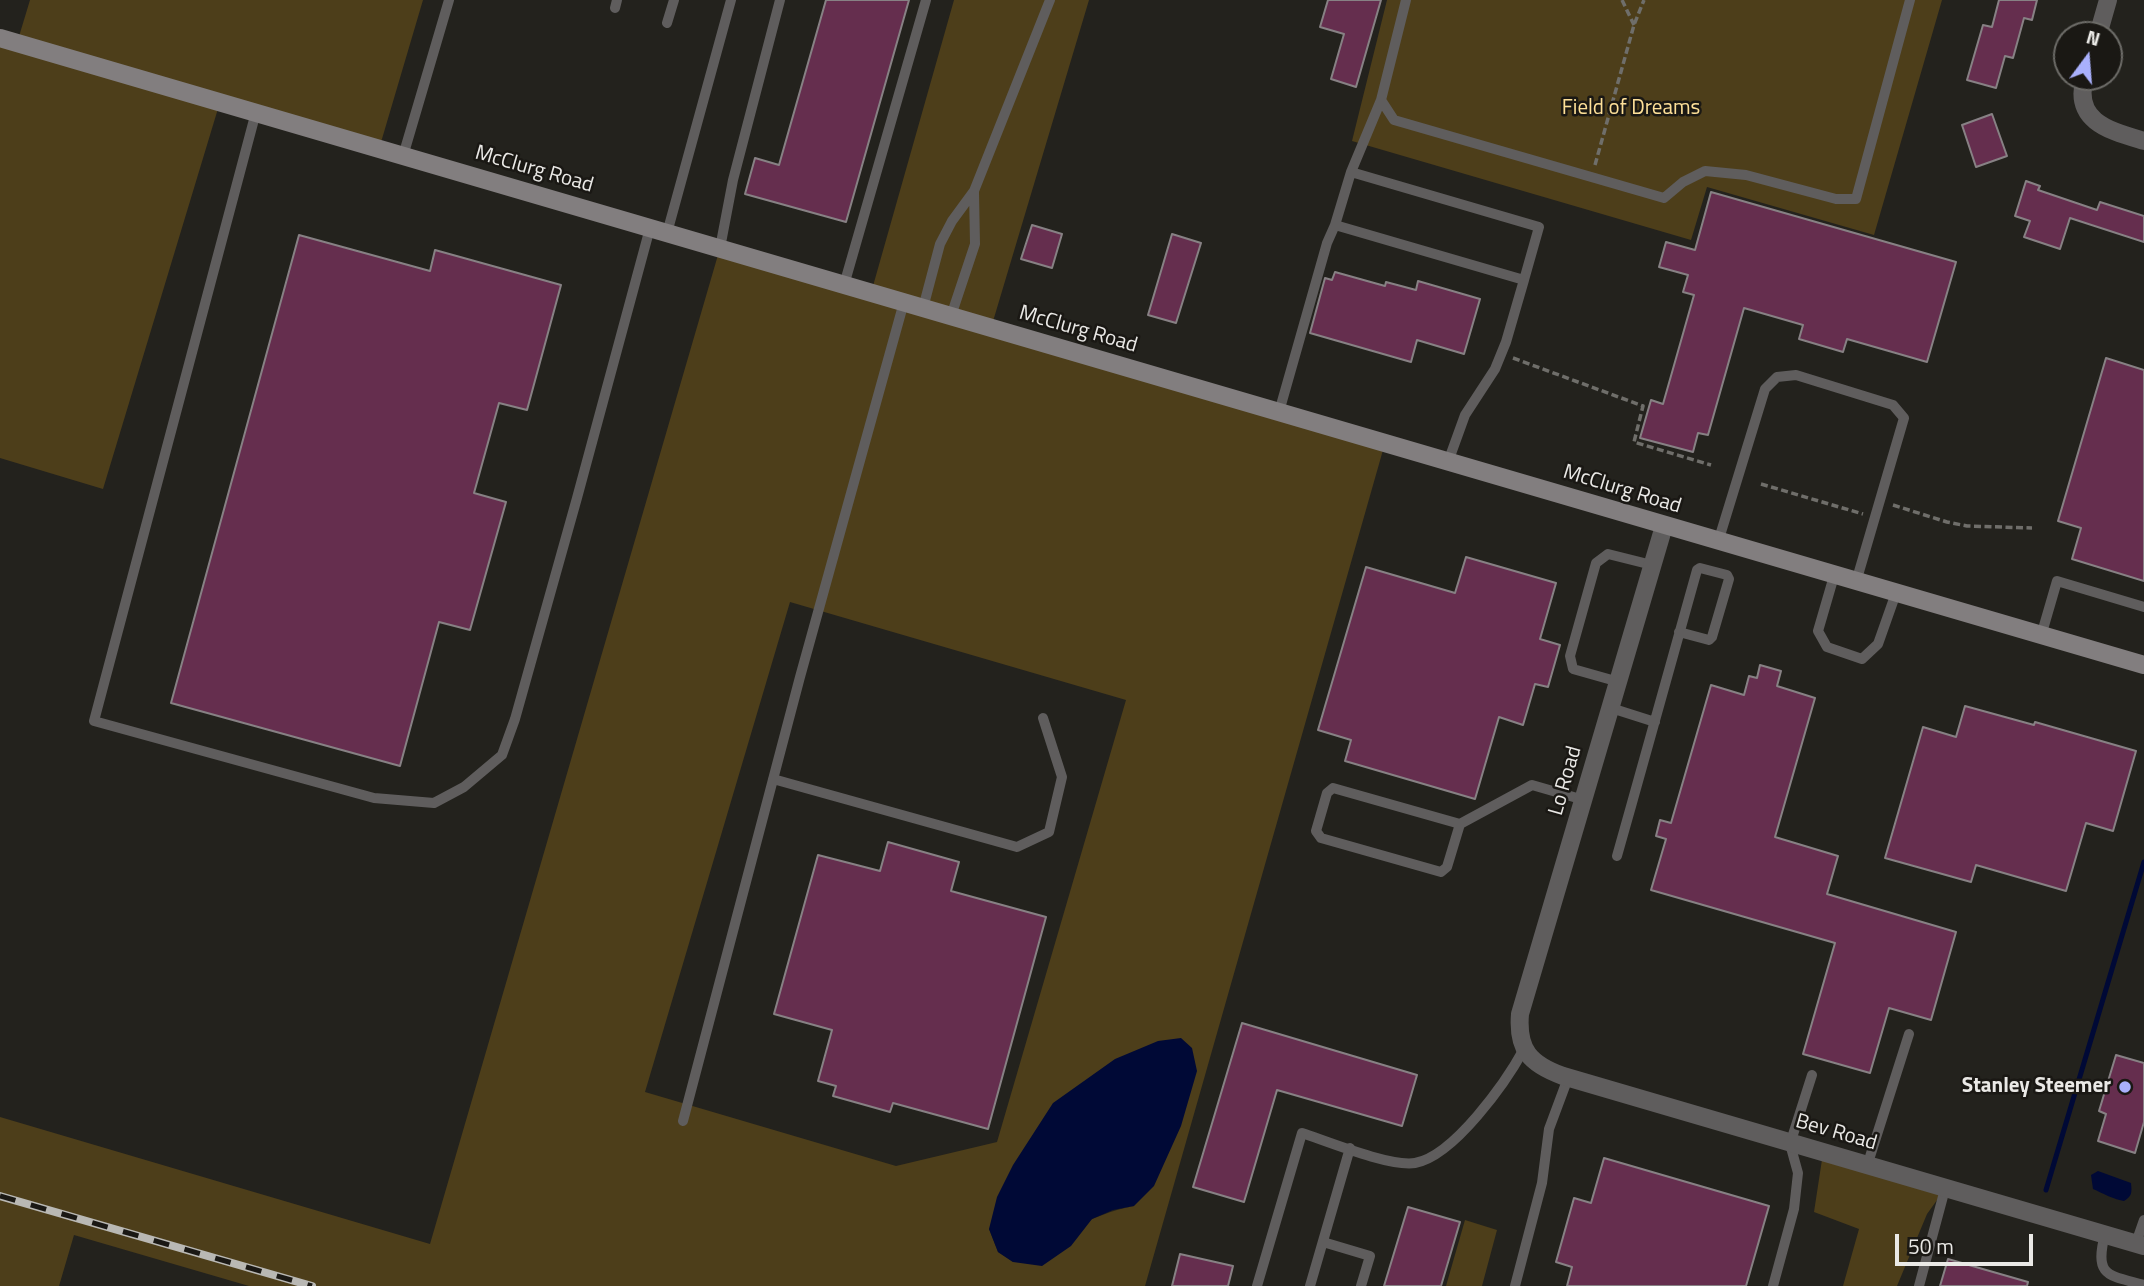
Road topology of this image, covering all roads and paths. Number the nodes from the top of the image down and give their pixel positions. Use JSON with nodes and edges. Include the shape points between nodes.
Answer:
{"nodes":[{"id":1,"x":449,"y":0,"type":"edge"},
{"id":2,"x":674,"y":0,"type":"edge"},
{"id":3,"x":731,"y":0,"type":"edge"},
{"id":4,"x":780,"y":0,"type":"edge"},
{"id":5,"x":926,"y":0,"type":"edge"},
{"id":6,"x":1050,"y":0,"type":"edge"},
{"id":7,"x":1406,"y":0,"type":"edge"},
{"id":8,"x":1622,"y":0,"type":"edge"},
{"id":9,"x":1644,"y":0,"type":"edge"},
{"id":10,"x":1910,"y":0,"type":"edge"},
{"id":11,"x":2108,"y":0,"type":"edge"},
{"id":12,"x":2102,"y":21,"type":"edge"},
{"id":13,"x":667,"y":23,"type":"dead end"},
{"id":14,"x":1634,"y":25,"type":"junction"},
{"id":15,"x":0,"y":38,"type":"edge"},
{"id":16,"x":2082,"y":91,"type":"edge"},
{"id":17,"x":1381,"y":100,"type":"junction"},
{"id":18,"x":256,"y":113,"type":"junction"},
{"id":19,"x":2144,"y":141,"type":"edge"},
{"id":20,"x":403,"y":156,"type":"junction"},
{"id":21,"x":1351,"y":172,"type":"junction"},
{"id":22,"x":1592,"y":177,"type":"junction"},
{"id":23,"x":974,"y":191,"type":"junction"},
{"id":24,"x":1335,"y":225,"type":"junction"},
{"id":25,"x":659,"y":230,"type":"junction"},
{"id":26,"x":720,"y":248,"type":"junction"},
{"id":27,"x":1524,"y":280,"type":"junction"},
{"id":28,"x":845,"y":285,"type":"junction"},
{"id":29,"x":904,"y":302,"type":"junction"},
{"id":30,"x":923,"y":308,"type":"junction"},
{"id":31,"x":951,"y":316,"type":"junction"},
{"id":32,"x":1501,"y":354,"type":"junction"},
{"id":33,"x":1279,"y":412,"type":"junction"},
{"id":34,"x":1448,"y":462,"type":"junction"},
{"id":35,"x":1711,"y":465,"type":"dead end"},
{"id":36,"x":1761,"y":484,"type":"dead end"},
{"id":37,"x":1887,"y":503,"type":"dead end"},
{"id":38,"x":1867,"y":515,"type":"dead end"},
{"id":39,"x":1664,"y":526,"type":"junction"},
{"id":40,"x":2032,"y":528,"type":"dead end"},
{"id":41,"x":1718,"y":542,"type":"junction"},
{"id":42,"x":1652,"y":565,"type":"junction"},
{"id":43,"x":1834,"y":576,"type":"junction"},
{"id":44,"x":1856,"y":582,"type":"junction"},
{"id":45,"x":1896,"y":593,"type":"junction"},
{"id":46,"x":2144,"y":607,"type":"edge"},
{"id":47,"x":1679,"y":632,"type":"junction"},
{"id":48,"x":2041,"y":636,"type":"junction"},
{"id":49,"x":2144,"y":665,"type":"edge"},
{"id":50,"x":1619,"y":682,"type":"junction"},
{"id":51,"x":1611,"y":708,"type":"junction"},
{"id":52,"x":1043,"y":718,"type":"dead end"},
{"id":53,"x":1655,"y":722,"type":"junction"},
{"id":54,"x":774,"y":779,"type":"junction"},
{"id":55,"x":1584,"y":800,"type":"junction"},
{"id":56,"x":1460,"y":824,"type":"junction"},
{"id":57,"x":1617,"y":856,"type":"dead end"},
{"id":58,"x":1909,"y":1034,"type":"dead end"},
{"id":59,"x":1524,"y":1049,"type":"junction"},
{"id":60,"x":1812,"y":1074,"type":"dead end"},
{"id":61,"x":1568,"y":1078,"type":"junction"},
{"id":62,"x":683,"y":1121,"type":"dead end"},
{"id":63,"x":1790,"y":1144,"type":"junction"},
{"id":64,"x":1350,"y":1148,"type":"junction"},
{"id":65,"x":1867,"y":1166,"type":"junction"},
{"id":66,"x":1945,"y":1189,"type":"junction"},
{"id":67,"x":2144,"y":1220,"type":"edge"},
{"id":68,"x":2105,"y":1234,"type":"junction"},
{"id":69,"x":1323,"y":1242,"type":"junction"},
{"id":70,"x":2140,"y":1245,"type":"edge"},
{"id":71,"x":2144,"y":1285,"type":"edge"},
{"id":72,"x":1257,"y":1286,"type":"edge"},
{"id":73,"x":1310,"y":1286,"type":"edge"},
{"id":74,"x":1361,"y":1286,"type":"edge"},
{"id":75,"x":1515,"y":1286,"type":"edge"},
{"id":76,"x":1773,"y":1286,"type":"edge"},
{"id":77,"x":1919,"y":1286,"type":"edge"}],
"edges":[{"from":1,"to":20,"type":"lane"},
{"from":2,"to":13,"type":"lane"},
{"from":3,"to":25,"type":"lane"},
{"from":4,"to":26,"type":"lane"},
{"from":5,"to":28,"type":"lane"},
{"from":6,"to":23,"type":"lane"},
{"from":7,"to":17,"type":"lane"},
{"from":8,"to":14,"type":"path"},
{"from":9,"to":14,"type":"path"},
{"from":10,"to":22,"type":"lane","via":[[1856,199],[1836,199],[1746,175],[1705,171],[1664,198]]},
{"from":11,"to":12,"type":"street"},
{"from":14,"to":22,"type":"path"},
{"from":15,"to":18,"type":"street","name":"McClurg Road"},
{"from":16,"to":19,"type":"street","via":[[2089,114],[2098,124]]},
{"from":17,"to":21,"type":"lane"},
{"from":17,"to":22,"type":"lane","via":[[1394,120]]},
{"from":18,"to":20,"type":"street","name":"McClurg Road"},
{"from":18,"to":25,"type":"lane","via":[[94,722],[374,798],[434,803],[464,787],[502,755]]},
{"from":20,"to":25,"type":"street","name":"McClurg Road"},
{"from":21,"to":24,"type":"lane"},
{"from":21,"to":27,"type":"lane","via":[[1539,227]]},
{"from":23,"to":30,"type":"lane","via":[[940,244]]},
{"from":23,"to":31,"type":"lane","via":[[975,244]]},
{"from":24,"to":27,"type":"lane"},
{"from":24,"to":33,"type":"lane"},
{"from":25,"to":26,"type":"street","name":"McClurg Road"},
{"from":26,"to":28,"type":"street","name":"McClurg Road"},
{"from":27,"to":32,"type":"lane"},
{"from":28,"to":29,"type":"street","name":"McClurg Road"},
{"from":29,"to":30,"type":"street","name":"McClurg Road"},
{"from":29,"to":54,"type":"lane"},
{"from":30,"to":31,"type":"street","name":"McClurg Road"},
{"from":31,"to":33,"type":"street","name":"McClurg Road"},
{"from":32,"to":34,"type":"lane","via":[[1465,415]]},
{"from":32,"to":35,"type":"path","via":[[1643,406],[1634,442]]},
{"from":33,"to":34,"type":"street","name":"McClurg Road"},
{"from":34,"to":39,"type":"street","name":"McClurg Road"},
{"from":36,"to":38,"type":"path"},
{"from":37,"to":40,"type":"path","via":[[1967,526]]},
{"from":39,"to":41,"type":"street","name":"McClurg Road"},
{"from":39,"to":42,"type":"street","name":"Lo Road"},
{"from":41,"to":43,"type":"street","name":"McClurg Road"},
{"from":41,"to":44,"type":"lane","via":[[1765,389],[1777,377],[1796,375],[1894,405],[1904,418]]},
{"from":42,"to":50,"type":"street","name":"Lo Road"},
{"from":42,"to":50,"type":"lane","via":[[1608,554],[1596,563],[1592,576],[1570,656],[1573,669]]},
{"from":43,"to":44,"type":"street","name":"McClurg Road"},
{"from":43,"to":45,"type":"lane","via":[[1818,631],[1827,647],[1862,659],[1878,644]]},
{"from":44,"to":45,"type":"street","name":"McClurg Road"},
{"from":45,"to":48,"type":"street","name":"McClurg Road"},
{"from":46,"to":48,"type":"lane","via":[[2057,581]]},
{"from":47,"to":47,"type":"lane","via":[[1697,570],[1727,575],[1712,638]]},
{"from":47,"to":53,"type":"lane"},
{"from":48,"to":49,"type":"street","name":"McClurg Road"},
{"from":50,"to":51,"type":"street","name":"Lo Road"},
{"from":51,"to":53,"type":"lane"},
{"from":51,"to":55,"type":"street","name":"Lo Road"},
{"from":52,"to":54,"type":"lane","via":[[1062,777],[1049,832],[1017,847]]},
{"from":53,"to":57,"type":"lane"},
{"from":54,"to":62,"type":"lane"},
{"from":55,"to":56,"type":"lane","via":[[1532,785]]},
{"from":55,"to":59,"type":"street","name":"Lo Road","via":[[1520,1014]]},
{"from":56,"to":56,"type":"lane","via":[[1333,788],[1327,793],[1316,831],[1321,838],[1441,872],[1447,867]]},
{"from":58,"to":65,"type":"lane"},
{"from":59,"to":61,"type":"street","name":"Bev Road","via":[[1539,1066]]},
{"from":59,"to":64,"type":"lane","via":[[1510,1073],[1450,1145],[1431,1157],[1415,1163],[1391,1161]]},
{"from":60,"to":63,"type":"lane"},
{"from":61,"to":63,"type":"street","name":"Bev Road"},
{"from":61,"to":75,"type":"lane","via":[[1549,1129],[1542,1183]]},
{"from":63,"to":65,"type":"street","name":"Bev Road"},
{"from":63,"to":76,"type":"lane","via":[[1798,1173],[1794,1209]]},
{"from":64,"to":69,"type":"lane"},
{"from":64,"to":72,"type":"lane","via":[[1302,1133]]},
{"from":65,"to":66,"type":"street","name":"Bev Road"},
{"from":66,"to":68,"type":"street","name":"Bev Road"},
{"from":66,"to":77,"type":"lane"},
{"from":67,"to":70,"type":"lane"},
{"from":68,"to":70,"type":"street","name":"Bev Road"},
{"from":68,"to":71,"type":"lane","via":[[2102,1266],[2110,1276]]},
{"from":69,"to":73,"type":"lane"},
{"from":69,"to":74,"type":"lane","via":[[1370,1256]]}]}
